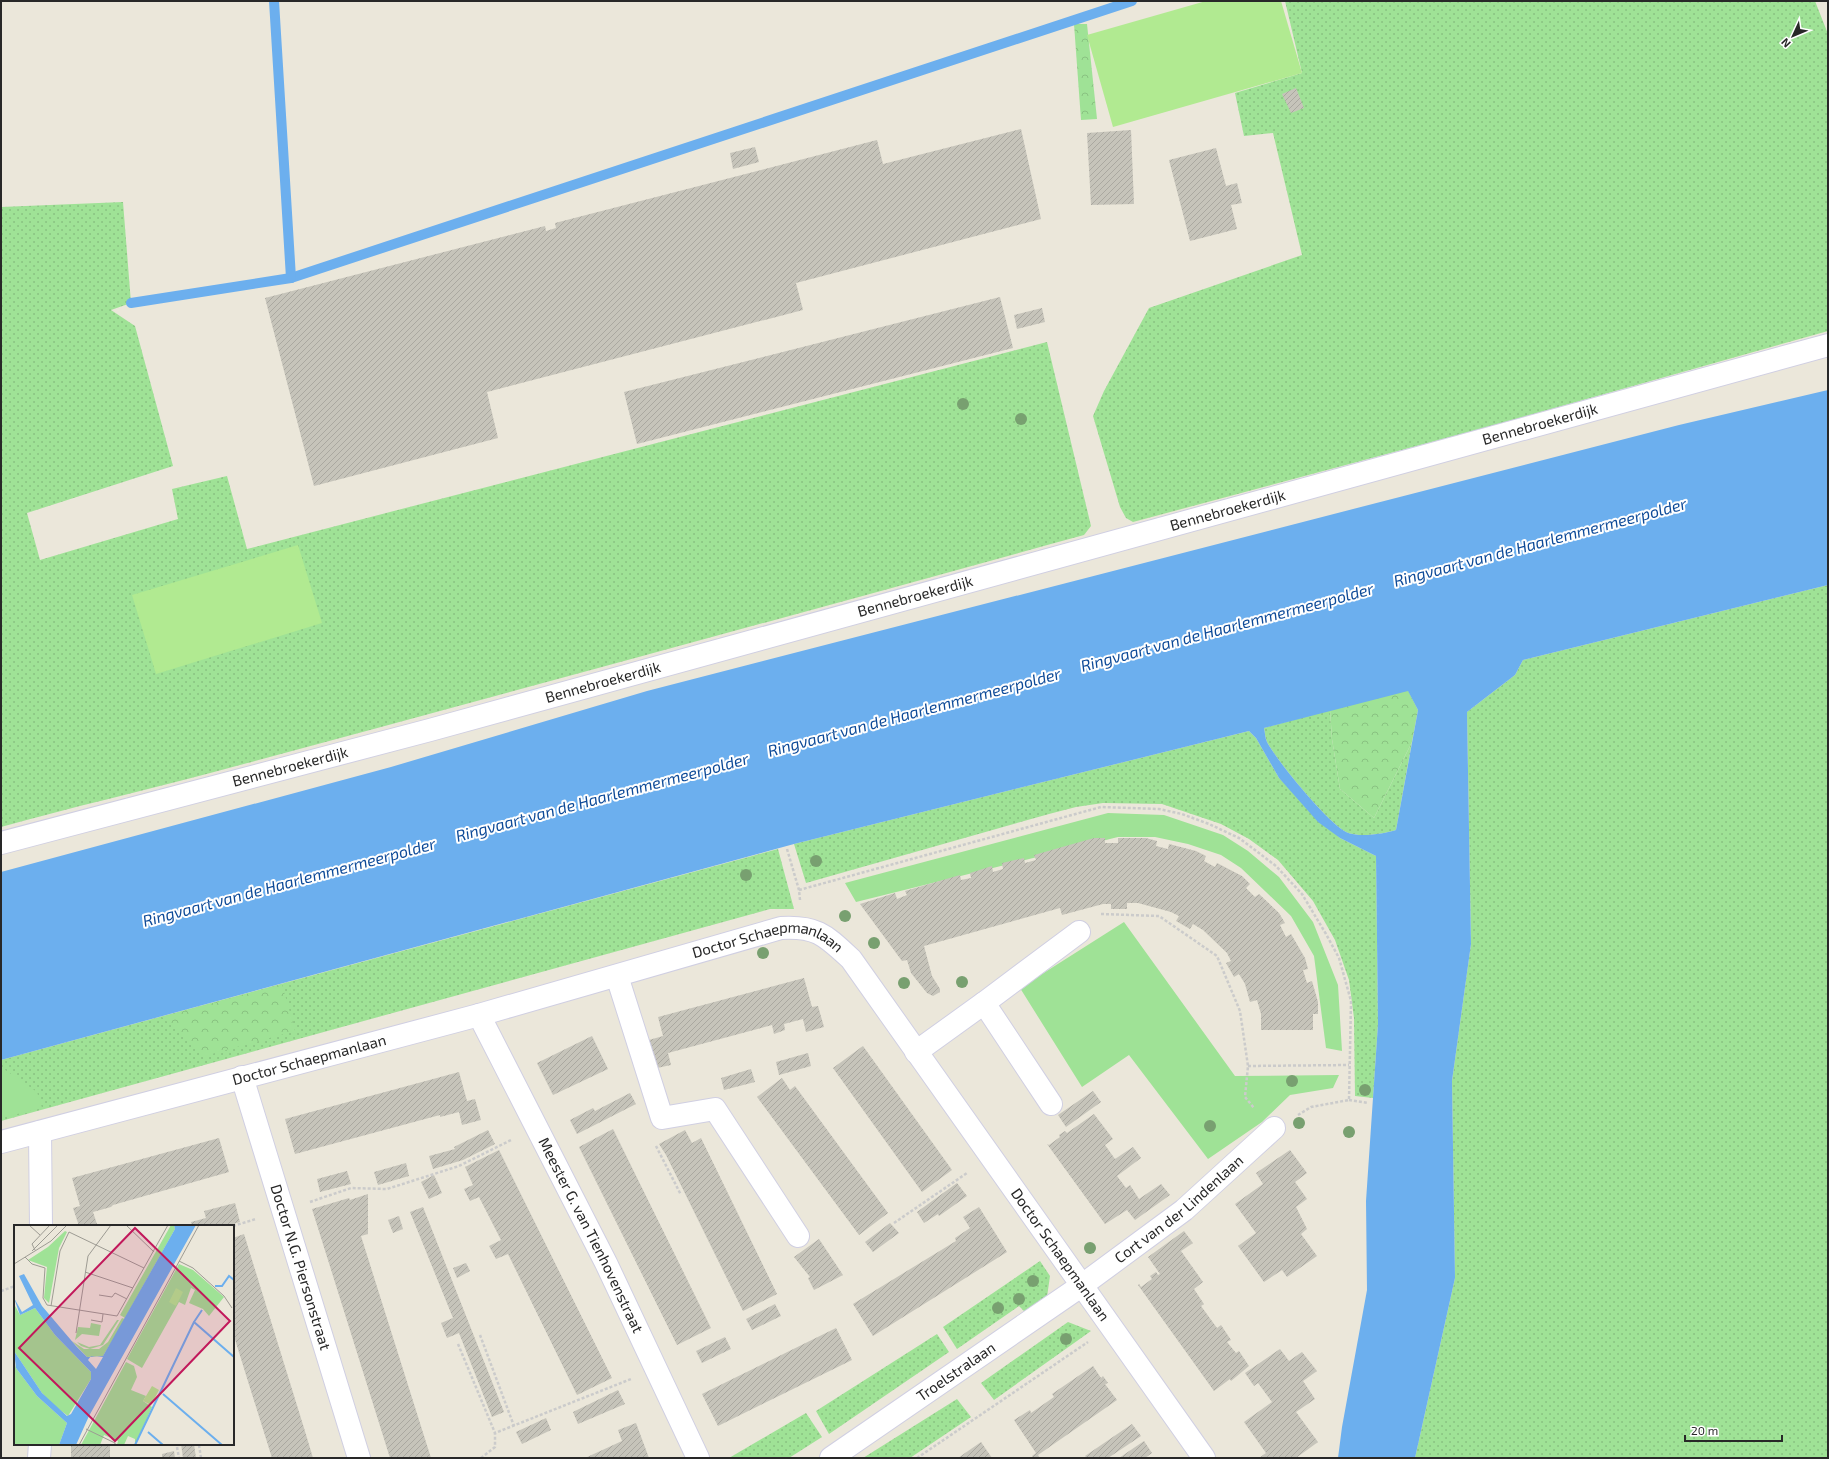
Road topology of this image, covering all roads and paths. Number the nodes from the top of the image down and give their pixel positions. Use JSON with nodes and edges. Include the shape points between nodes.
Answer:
{"nodes":[{"id":1,"x":1828,"y":345,"type":"edge"},
{"id":2,"x":1,"y":843,"type":"edge"},
{"id":3,"x":787,"y":849,"type":"dead end"},
{"id":4,"x":799,"y":890,"type":"junction"},
{"id":5,"x":1095,"y":916,"type":"dead end"},
{"id":6,"x":802,"y":927,"type":"junction"},
{"id":7,"x":1079,"y":932,"type":"dead end"},
{"id":8,"x":616,"y":976,"type":"junction"},
{"id":9,"x":984,"y":1003,"type":"junction"},
{"id":10,"x":479,"y":1016,"type":"junction"},
{"id":11,"x":916,"y":1052,"type":"junction"},
{"id":12,"x":1349,"y":1065,"type":"junction"},
{"id":13,"x":1248,"y":1066,"type":"junction"},
{"id":14,"x":242,"y":1077,"type":"junction"},
{"id":15,"x":1349,"y":1100,"type":"junction"},
{"id":16,"x":1368,"y":1103,"type":"dead end"},
{"id":17,"x":1051,"y":1104,"type":"dead end"},
{"id":18,"x":662,"y":1118,"type":"junction"},
{"id":19,"x":536,"y":1127,"type":"junction"},
{"id":20,"x":1274,"y":1128,"type":"junction"},
{"id":21,"x":40,"y":1132,"type":"junction"},
{"id":22,"x":1,"y":1142,"type":"edge"},
{"id":23,"x":991,"y":1157,"type":"junction"},
{"id":24,"x":681,"y":1195,"type":"dead end"},
{"id":25,"x":284,"y":1211,"type":"junction"},
{"id":26,"x":894,"y":1223,"type":"dead end"},
{"id":27,"x":41,"y":1225,"type":"edge"},
{"id":28,"x":234,"y":1226,"type":"edge"},
{"id":29,"x":798,"y":1236,"type":"dead end"},
{"id":30,"x":14,"y":1286,"type":"edge"},
{"id":31,"x":1081,"y":1286,"type":"junction"},
{"id":32,"x":1,"y":1291,"type":"edge"},
{"id":33,"x":1110,"y":1327,"type":"junction"},
{"id":34,"x":480,"y":1335,"type":"dead end"},
{"id":35,"x":458,"y":1344,"type":"dead end"},
{"id":36,"x":655,"y":1369,"type":"junction"},
{"id":37,"x":514,"y":1426,"type":"junction"},
{"id":38,"x":495,"y":1434,"type":"junction"},
{"id":39,"x":40,"y":1445,"type":"edge"},
{"id":40,"x":199,"y":1445,"type":"dead end"},
{"id":41,"x":177,"y":1447,"type":"dead end"},
{"id":42,"x":40,"y":1458,"type":"edge"},
{"id":43,"x":179,"y":1458,"type":"edge"},
{"id":44,"x":201,"y":1458,"type":"edge"},
{"id":45,"x":359,"y":1458,"type":"edge"},
{"id":46,"x":481,"y":1458,"type":"edge"},
{"id":47,"x":698,"y":1458,"type":"edge"},
{"id":48,"x":831,"y":1458,"type":"edge"},
{"id":49,"x":917,"y":1458,"type":"edge"},
{"id":50,"x":1204,"y":1458,"type":"edge"}],
"edges":[{"from":1,"to":2,"type":"street","name":"Bennebroekerdijk","via":[[430,730]]},
{"from":3,"to":4,"type":"path"},
{"from":4,"to":6,"type":"path"},
{"from":4,"to":12,"type":"path","via":[[1101,807],[1159,809],[1182,814],[1239,838],[1276,866],[1302,894],[1339,958],[1349,994]]},
{"from":5,"to":13,"type":"path","via":[[1159,916],[1216,956],[1240,1011]]},
{"from":6,"to":8,"type":"street","name":"Doctor Schaepmanlaan","via":[[781,928]]},
{"from":6,"to":11,"type":"street","name":"Doctor Schaepmanlaan","via":[[820,932],[851,959]]},
{"from":7,"to":9,"type":"street"},
{"from":8,"to":10,"type":"street","name":"Doctor Schaepmanlaan"},
{"from":8,"to":18,"type":"street"},
{"from":9,"to":11,"type":"street"},
{"from":9,"to":17,"type":"street"},
{"from":10,"to":14,"type":"street","name":"Doctor Schaepmanlaan"},
{"from":10,"to":19,"type":"street","name":"Meester G. van Tienhovenstraat"},
{"from":11,"to":23,"type":"street","name":"Doctor Schaepmanlaan"},
{"from":12,"to":13,"type":"path"},
{"from":12,"to":15,"type":"path"},
{"from":13,"to":20,"type":"path","via":[[1245,1097]]},
{"from":14,"to":21,"type":"street","name":"Doctor Schaepmanlaan"},
{"from":14,"to":25,"type":"street","name":"Doctor N.G. Piersonstraat"},
{"from":15,"to":16,"type":"path"},
{"from":15,"to":20,"type":"path","via":[[1310,1107]]},
{"from":18,"to":24,"type":"path","via":[[653,1140]]},
{"from":18,"to":29,"type":"street","via":[[715,1109]]},
{"from":19,"to":25,"type":"path","via":[[460,1166],[387,1189],[351,1188]]},
{"from":19,"to":36,"type":"street","name":"Meester G. van Tienhovenstraat","via":[[606,1263]]},
{"from":20,"to":31,"type":"street","name":"Cort van der Lindenlaan","via":[[1184,1210]]},
{"from":21,"to":22,"type":"street","name":"Doctor Schaepmanlaan"},
{"from":21,"to":27,"type":"street"},
{"from":23,"to":26,"type":"path"},
{"from":23,"to":31,"type":"street","name":"Doctor Schaepmanlaan"},
{"from":25,"to":28,"type":"path"},
{"from":25,"to":45,"type":"street","name":"Doctor N.G. Piersonstraat"},
{"from":30,"to":32,"type":"path"},
{"from":31,"to":33,"type":"street","name":"Doctor Schaepmanlaan"},
{"from":31,"to":48,"type":"street","name":"Troelstralaan"},
{"from":33,"to":49,"type":"path"},
{"from":33,"to":50,"type":"street","name":"Doctor Schaepmanlaan"},
{"from":34,"to":37,"type":"path"},
{"from":35,"to":38,"type":"path"},
{"from":36,"to":37,"type":"path"},
{"from":36,"to":47,"type":"street","name":"Meester G. van Tienhovenstraat"},
{"from":37,"to":38,"type":"path"},
{"from":38,"to":46,"type":"path","via":[[495,1447]]},
{"from":39,"to":42,"type":"street"},
{"from":40,"to":44,"type":"path"},
{"from":41,"to":43,"type":"path"}]}
